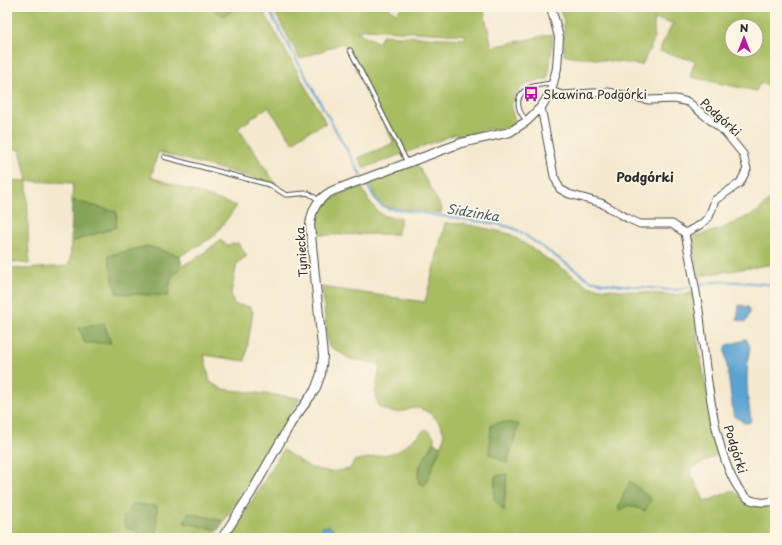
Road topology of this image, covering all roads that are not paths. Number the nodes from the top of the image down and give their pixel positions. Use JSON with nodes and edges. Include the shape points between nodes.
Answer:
{"nodes":[{"id":1,"x":551,"y":7,"type":"edge"},
{"id":2,"x":350,"y":50,"type":"dead end"},
{"id":3,"x":552,"y":87,"type":"junction"},
{"id":4,"x":541,"y":107,"type":"junction"},
{"id":5,"x":527,"y":121,"type":"junction"},
{"id":6,"x":164,"y":157,"type":"dead end"},
{"id":7,"x":408,"y":163,"type":"junction"},
{"id":8,"x":319,"y":200,"type":"junction"},
{"id":9,"x":685,"y":233,"type":"junction"},
{"id":10,"x":775,"y":501,"type":"edge"},
{"id":11,"x":222,"y":538,"type":"edge"}],
"edges":[{"from":1,"to":3,"type":"street","via":[[559,37],[557,68]]},
{"from":2,"to":7,"type":"lane"},
{"from":3,"to":4,"type":"street"},
{"from":3,"to":5,"type":"lane","via":[[532,87],[519,97],[519,112]]},
{"from":3,"to":9,"type":"street","name":"Podgórki","via":[[562,95],[608,92],[649,100],[675,98],[688,102],[725,132],[743,154],[747,169],[740,183],[715,200],[709,217]]},
{"from":4,"to":5,"type":"street"},
{"from":4,"to":9,"type":"street","via":[[554,176],[560,189],[601,203],[640,224],[672,224]]},
{"from":5,"to":7,"type":"street","via":[[510,132],[461,143]]},
{"from":6,"to":8,"type":"lane","via":[[270,185],[286,195],[308,193]]},
{"from":7,"to":8,"type":"street","via":[[332,191]]},
{"from":8,"to":11,"type":"street","name":"Tyniecka","via":[[312,212],[310,225],[323,356],[322,374]]},
{"from":9,"to":10,"type":"street","name":"Podgórki","via":[[708,383],[725,460],[746,497],[764,503]]}]}
